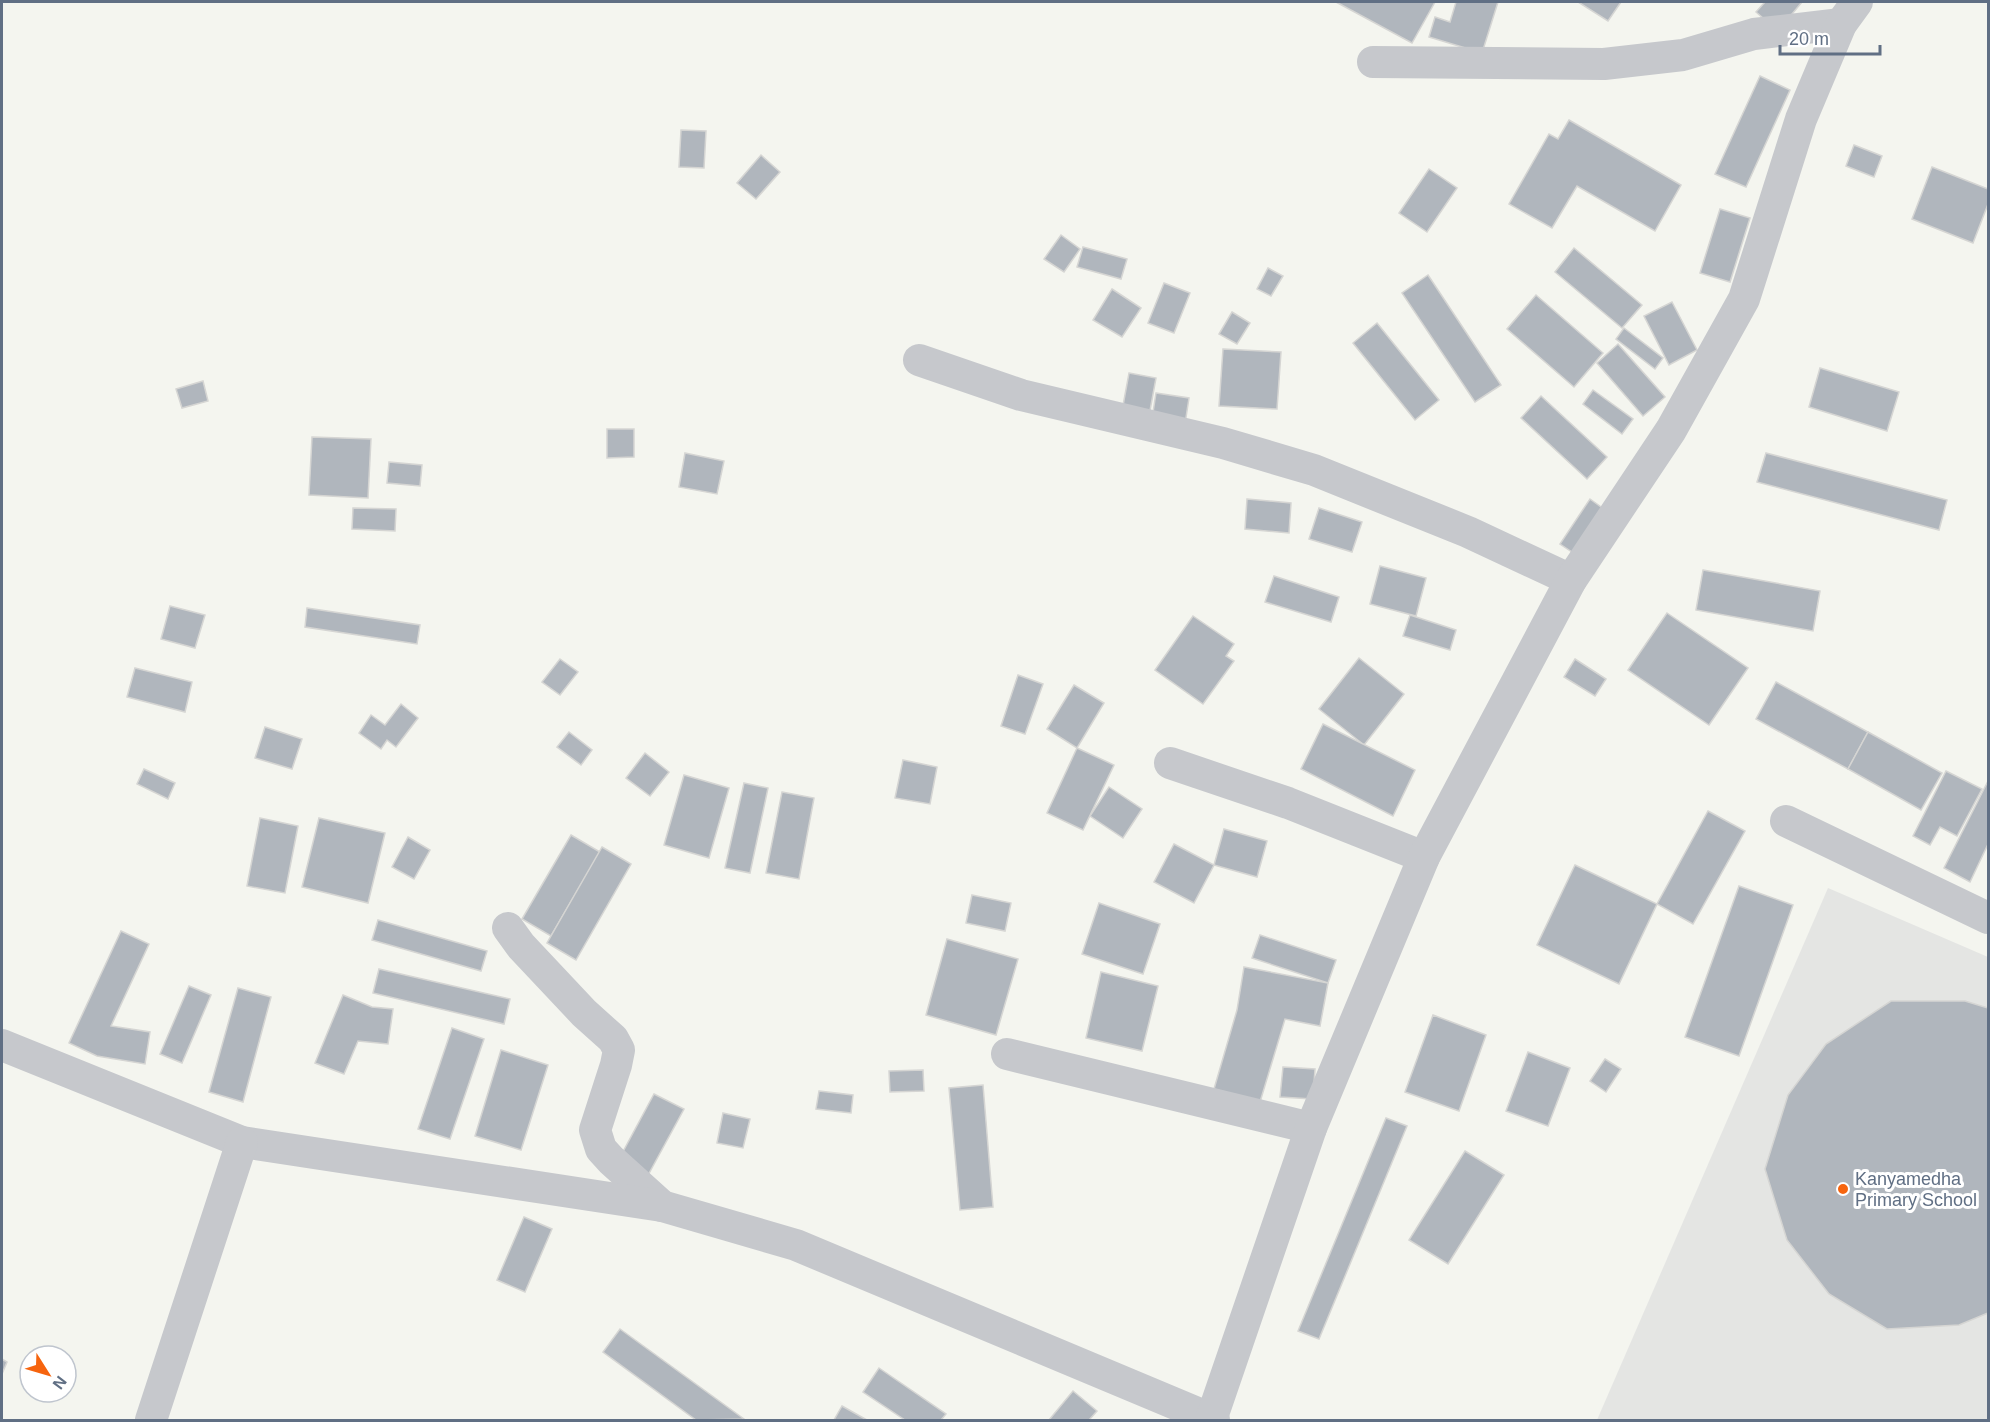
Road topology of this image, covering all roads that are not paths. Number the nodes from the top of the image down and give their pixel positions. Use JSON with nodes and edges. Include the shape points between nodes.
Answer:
{"nodes":[{"id":1,"x":1849,"y":13,"type":"edge"},
{"id":2,"x":1373,"y":62,"type":"dead end"},
{"id":3,"x":919,"y":360,"type":"dead end"},
{"id":4,"x":1571,"y":580,"type":"junction"},
{"id":5,"x":1170,"y":764,"type":"dead end"},
{"id":6,"x":1786,"y":821,"type":"dead end"},
{"id":7,"x":1424,"y":857,"type":"junction"},
{"id":8,"x":1989,"y":918,"type":"edge"},
{"id":9,"x":508,"y":928,"type":"dead end"},
{"id":10,"x":2,"y":1045,"type":"edge"},
{"id":11,"x":1007,"y":1054,"type":"dead end"},
{"id":12,"x":1311,"y":1128,"type":"junction"},
{"id":13,"x":242,"y":1142,"type":"junction"},
{"id":14,"x":662,"y":1206,"type":"junction"},
{"id":15,"x":151,"y":1420,"type":"edge"},
{"id":16,"x":1213,"y":1420,"type":"edge"}],
"edges":[{"from":1,"to":2,"type":"street","via":[[1683,55],[1604,64]]},
{"from":1,"to":4,"type":"street","via":[[1801,119],[1744,299],[1671,430]]},
{"from":3,"to":4,"type":"street","via":[[1021,395],[1223,444],[1314,471],[1468,532]]},
{"from":4,"to":7,"type":"street"},
{"from":5,"to":7,"type":"street","via":[[1288,803]]},
{"from":6,"to":8,"type":"street"},
{"from":7,"to":12,"type":"street"},
{"from":9,"to":14,"type":"street","via":[[529,955],[613,1039],[619,1050],[595,1130],[601,1149]]},
{"from":10,"to":13,"type":"street"},
{"from":11,"to":12,"type":"street"},
{"from":12,"to":16,"type":"street"},
{"from":13,"to":14,"type":"street"},
{"from":13,"to":15,"type":"street"},
{"from":14,"to":16,"type":"street","via":[[796,1245]]}]}
